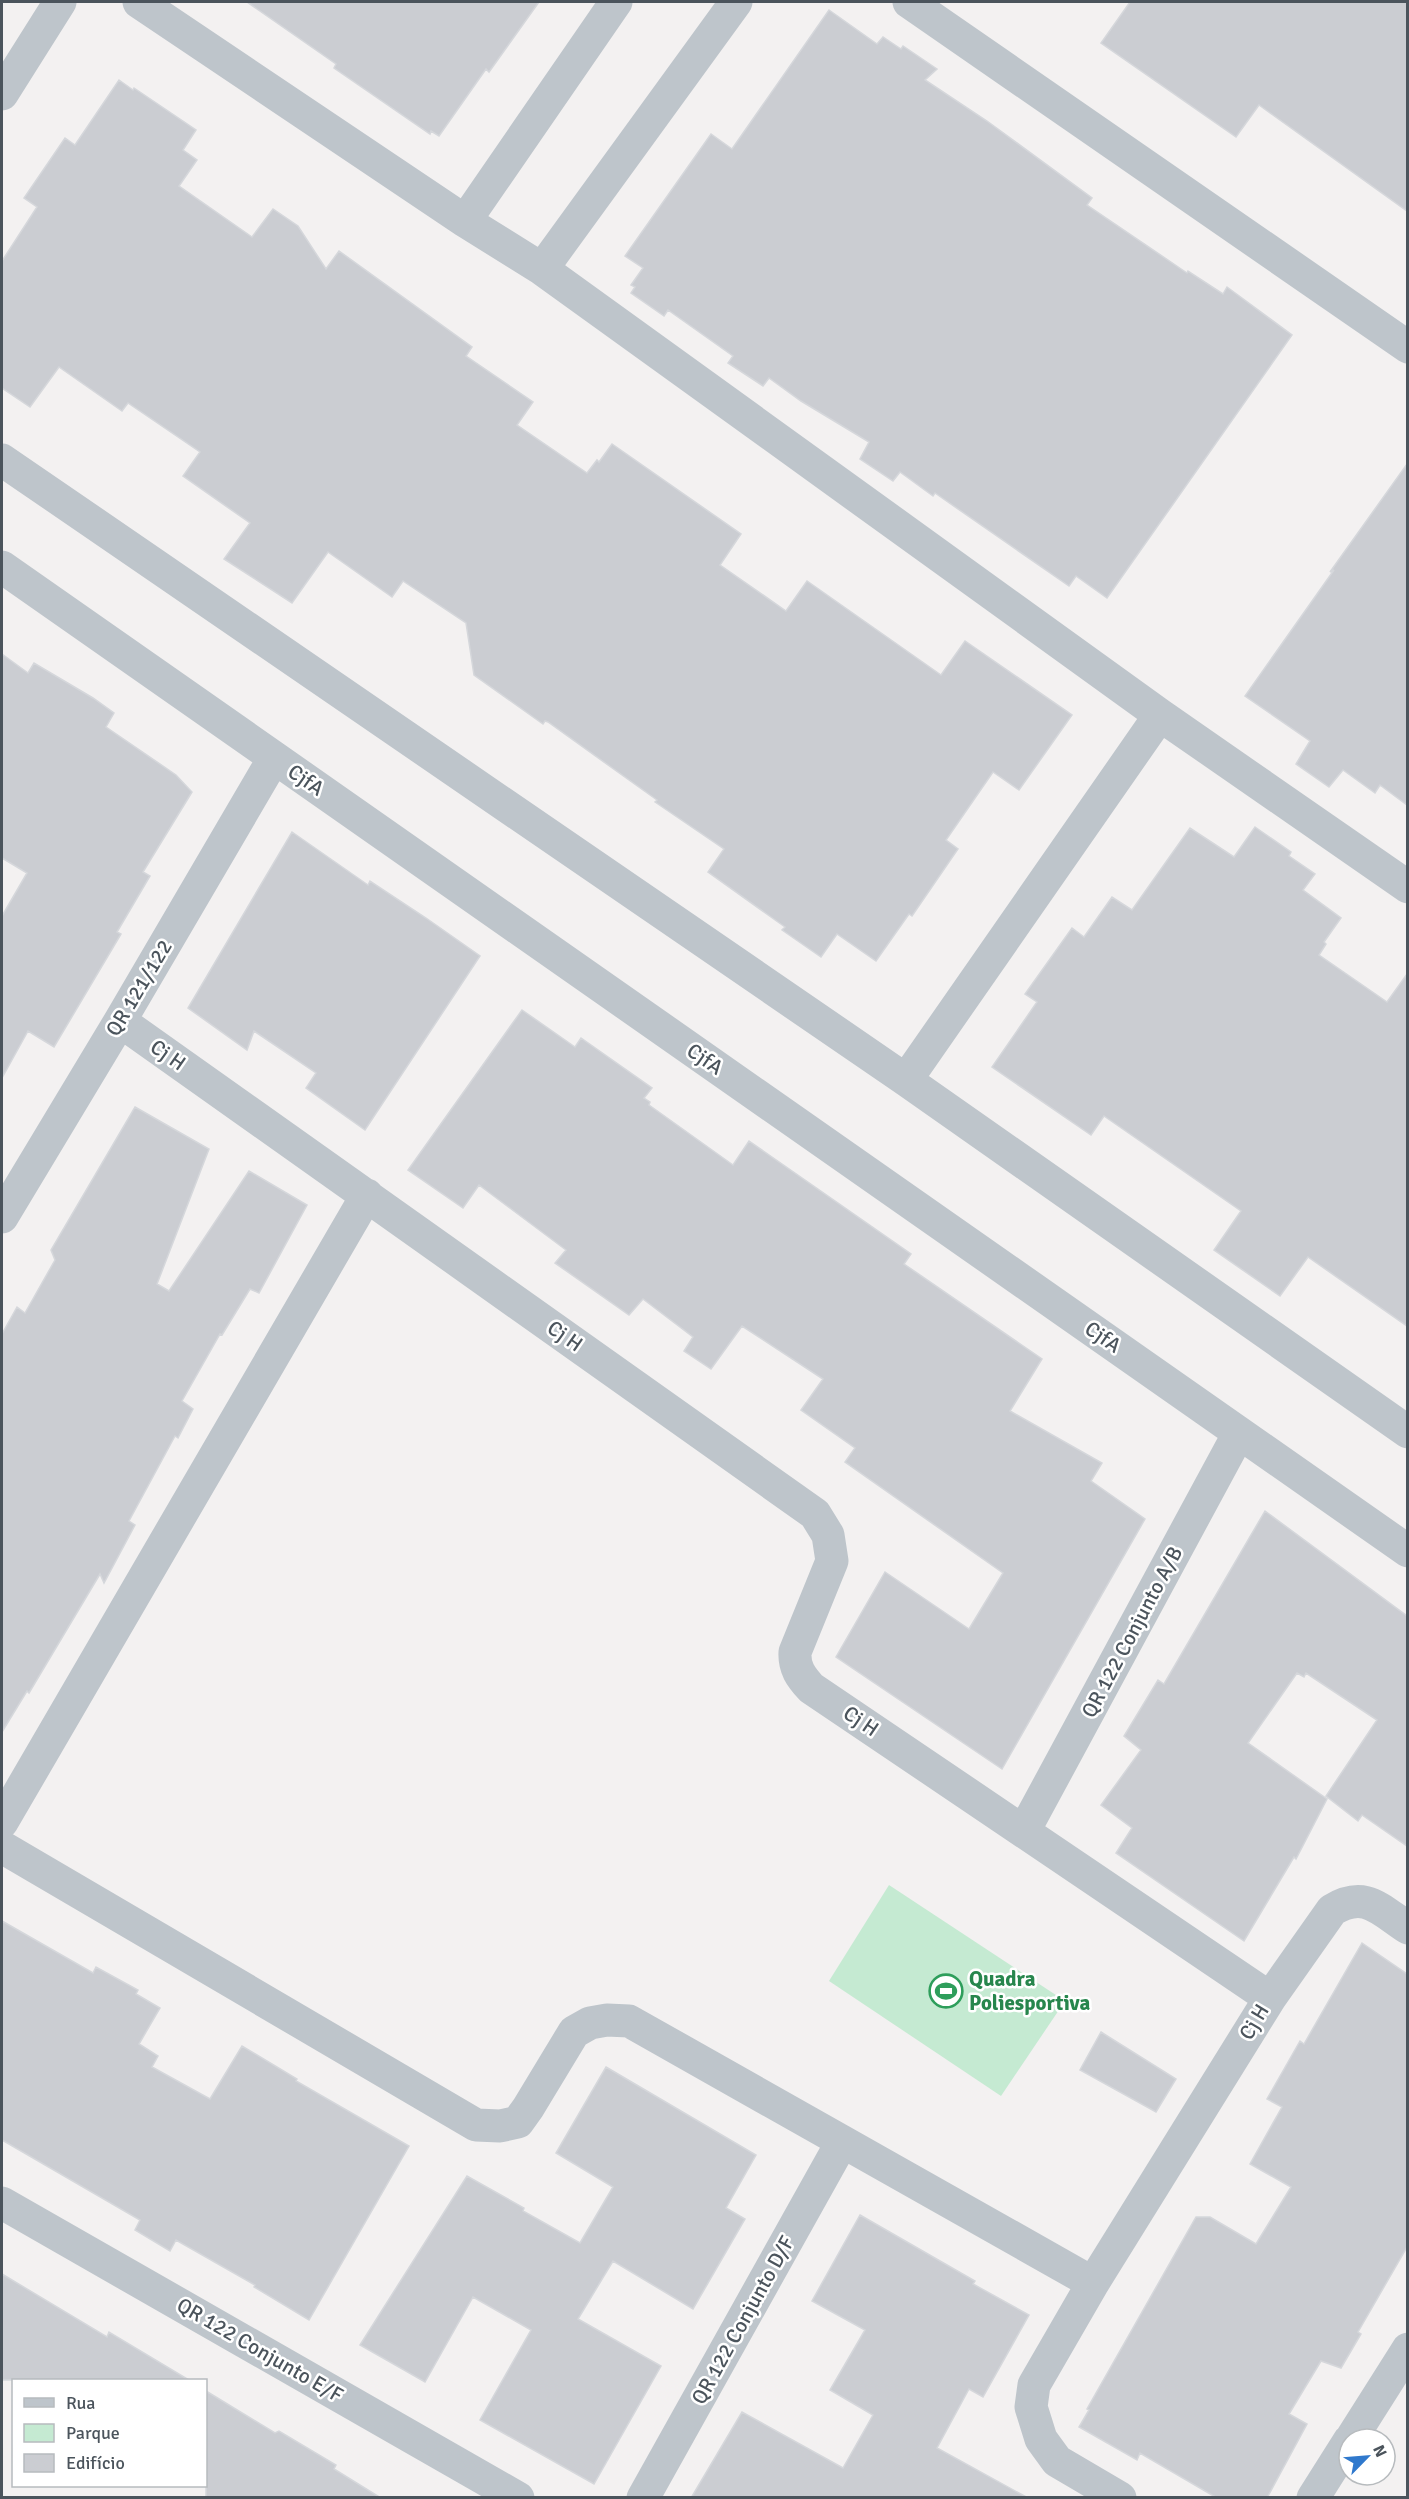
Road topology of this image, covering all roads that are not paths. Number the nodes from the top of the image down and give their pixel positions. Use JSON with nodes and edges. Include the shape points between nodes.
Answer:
{"nodes":[{"id":1,"x":60,"y":2,"type":"edge"},
{"id":2,"x":139,"y":2,"type":"edge"},
{"id":3,"x":616,"y":2,"type":"edge"},
{"id":4,"x":736,"y":2,"type":"edge"},
{"id":5,"x":909,"y":2,"type":"edge"},
{"id":6,"x":2,"y":94,"type":"edge"},
{"id":7,"x":465,"y":220,"type":"junction"},
{"id":8,"x":542,"y":269,"type":"junction"},
{"id":9,"x":1407,"y":347,"type":"edge"},
{"id":10,"x":2,"y":460,"type":"edge"},
{"id":11,"x":2,"y":567,"type":"edge"},
{"id":12,"x":1160,"y":715,"type":"junction"},
{"id":13,"x":274,"y":758,"type":"junction"},
{"id":14,"x":1407,"y":887,"type":"edge"},
{"id":15,"x":120,"y":1021,"type":"junction"},
{"id":16,"x":906,"y":1080,"type":"junction"},
{"id":17,"x":367,"y":1195,"type":"junction"},
{"id":18,"x":2,"y":1217,"type":"edge"},
{"id":19,"x":1407,"y":1432,"type":"edge"},
{"id":20,"x":1239,"y":1433,"type":"junction"},
{"id":21,"x":1407,"y":1551,"type":"edge"},
{"id":22,"x":2,"y":1822,"type":"edge"},
{"id":23,"x":1024,"y":1831,"type":"junction"},
{"id":24,"x":2,"y":1847,"type":"edge"},
{"id":25,"x":1407,"y":1928,"type":"edge"},
{"id":26,"x":1270,"y":1998,"type":"junction"},
{"id":27,"x":842,"y":2142,"type":"junction"},
{"id":28,"x":2,"y":2203,"type":"edge"},
{"id":29,"x":1093,"y":2283,"type":"junction"},
{"id":30,"x":1407,"y":2349,"type":"edge"},
{"id":31,"x":1358,"y":2427,"type":"edge"},
{"id":32,"x":1337,"y":2461,"type":"edge"},
{"id":33,"x":518,"y":2498,"type":"edge"},
{"id":34,"x":643,"y":2498,"type":"edge"},
{"id":35,"x":1120,"y":2498,"type":"edge"},
{"id":36,"x":1314,"y":2498,"type":"edge"}],
"edges":[{"from":1,"to":6,"type":"street"},
{"from":2,"to":7,"type":"street"},
{"from":3,"to":7,"type":"street"},
{"from":4,"to":8,"type":"street"},
{"from":5,"to":9,"type":"street"},
{"from":7,"to":8,"type":"street"},
{"from":8,"to":12,"type":"street"},
{"from":10,"to":16,"type":"street"},
{"from":11,"to":13,"type":"street","name":"CjfA"},
{"from":12,"to":14,"type":"street"},
{"from":12,"to":16,"type":"street"},
{"from":13,"to":15,"type":"street","name":"QR 121/122"},
{"from":13,"to":20,"type":"street","name":"CjfA"},
{"from":15,"to":17,"type":"street","name":"Cj H"},
{"from":15,"to":18,"type":"street","name":"QR 121/122"},
{"from":16,"to":19,"type":"street"},
{"from":17,"to":22,"type":"street"},
{"from":17,"to":23,"type":"street","name":"Cj H","via":[[815,1514],[828,1535],[832,1561],[795,1652],[800,1675],[811,1688]]},
{"from":20,"to":21,"type":"street","name":"CjfA"},
{"from":20,"to":23,"type":"street","name":"QR 122 Conjunto A/B"},
{"from":23,"to":26,"type":"street","name":"Cj H"},
{"from":24,"to":27,"type":"street","via":[[476,2125],[518,2122],[574,2032],[590,2023],[608,2020],[629,2021]]},
{"from":25,"to":26,"type":"street","via":[[1371,1904],[1359,1900],[1343,1903],[1332,1910]]},
{"from":26,"to":29,"type":"street","name":"Cj H"},
{"from":27,"to":29,"type":"street"},
{"from":27,"to":34,"type":"street","name":"QR 122 Conjunto D/F"},
{"from":28,"to":33,"type":"street","name":"QR 122 Conjunto E/F"},
{"from":29,"to":35,"type":"street","name":"Cj H","via":[[1034,2385],[1031,2407],[1041,2439],[1057,2461]]},
{"from":30,"to":31,"type":"street"},
{"from":32,"to":36,"type":"street"}]}
